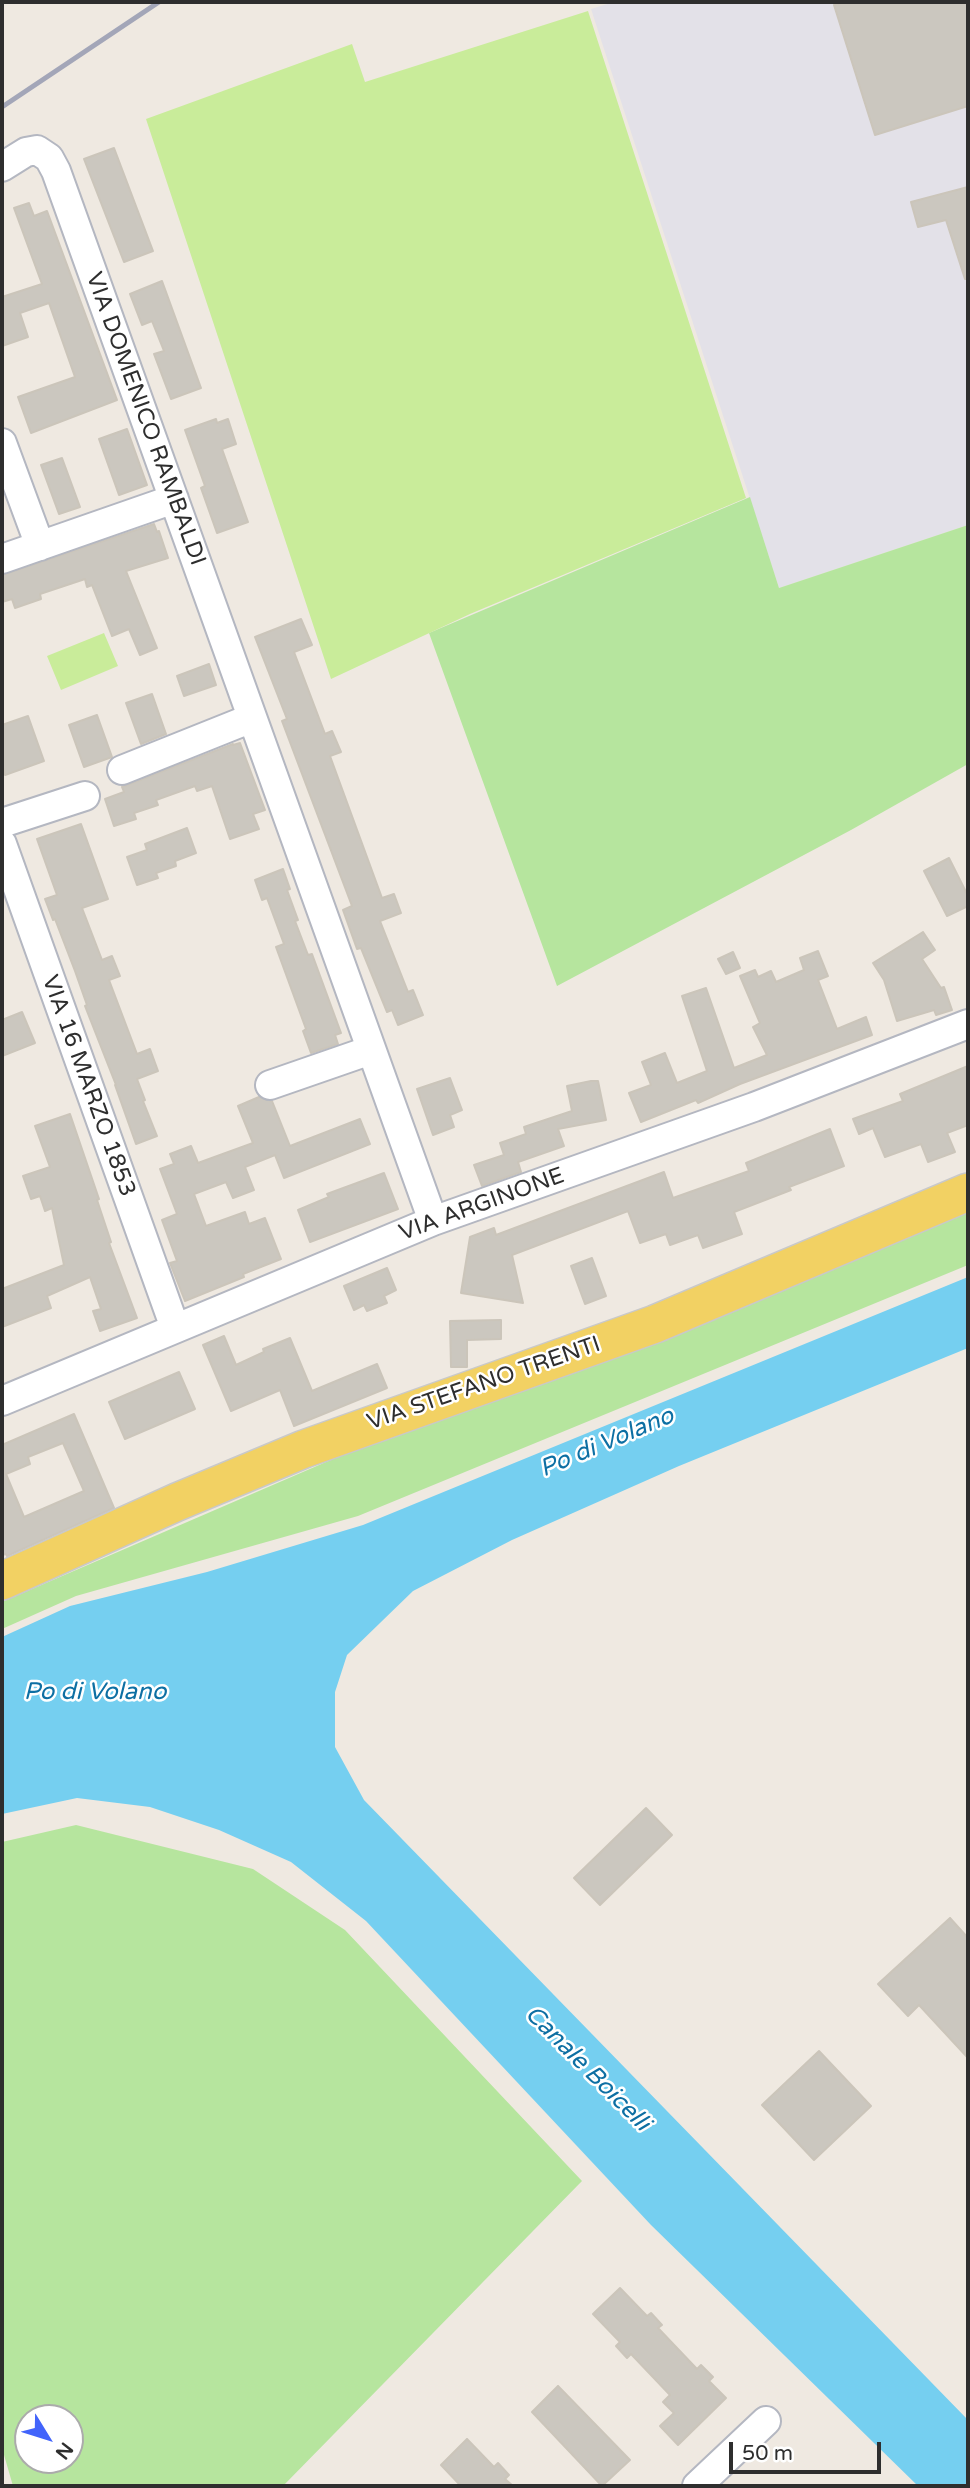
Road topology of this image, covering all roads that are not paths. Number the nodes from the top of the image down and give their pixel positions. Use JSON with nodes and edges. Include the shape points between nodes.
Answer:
{"nodes":[{"id":1,"x":8,"y":163,"type":"edge"},
{"id":2,"x":2,"y":443,"type":"edge"},
{"id":3,"x":174,"y":499,"type":"junction"},
{"id":4,"x":40,"y":546,"type":"junction"},
{"id":5,"x":2,"y":559,"type":"edge"},
{"id":6,"x":252,"y":718,"type":"junction"},
{"id":7,"x":122,"y":770,"type":"dead end"},
{"id":8,"x":85,"y":796,"type":"dead end"},
{"id":9,"x":2,"y":823,"type":"edge"},
{"id":10,"x":2,"y":844,"type":"edge"},
{"id":11,"x":968,"y":1024,"type":"edge"},
{"id":12,"x":371,"y":1050,"type":"junction"},
{"id":13,"x":270,"y":1085,"type":"dead end"},
{"id":14,"x":968,"y":1192,"type":"edge"},
{"id":15,"x":433,"y":1221,"type":"junction"},
{"id":16,"x":175,"y":1328,"type":"junction"},
{"id":17,"x":2,"y":1401,"type":"edge"},
{"id":18,"x":2,"y":1581,"type":"edge"},
{"id":19,"x":765,"y":2420,"type":"dead end"},
{"id":20,"x":697,"y":2486,"type":"edge"}],
"edges":[{"from":1,"to":3,"type":"street","name":"VIA DOMENICO RAMBALDI","via":[[37,150],[49,158],[56,171]]},
{"from":2,"to":4,"type":"street"},
{"from":3,"to":4,"type":"street"},
{"from":3,"to":6,"type":"street","name":"VIA DOMENICO RAMBALDI"},
{"from":4,"to":5,"type":"street"},
{"from":6,"to":7,"type":"street"},
{"from":6,"to":12,"type":"street","name":"VIA DOMENICO RAMBALDI"},
{"from":8,"to":9,"type":"street"},
{"from":10,"to":16,"type":"street","name":"VIA 16 MARZO 1853"},
{"from":11,"to":15,"type":"street","name":"VIA ARGINONE","via":[[754,1107]]},
{"from":12,"to":13,"type":"street"},
{"from":12,"to":15,"type":"street","name":"VIA DOMENICO RAMBALDI"},
{"from":14,"to":18,"type":"main road","name":"VIA STEFANO TRENTI","via":[[654,1324],[304,1449]]},
{"from":15,"to":16,"type":"street","name":"VIA ARGINONE"},
{"from":16,"to":17,"type":"street","name":"VIA ARGINONE"},
{"from":19,"to":20,"type":"street"}]}
